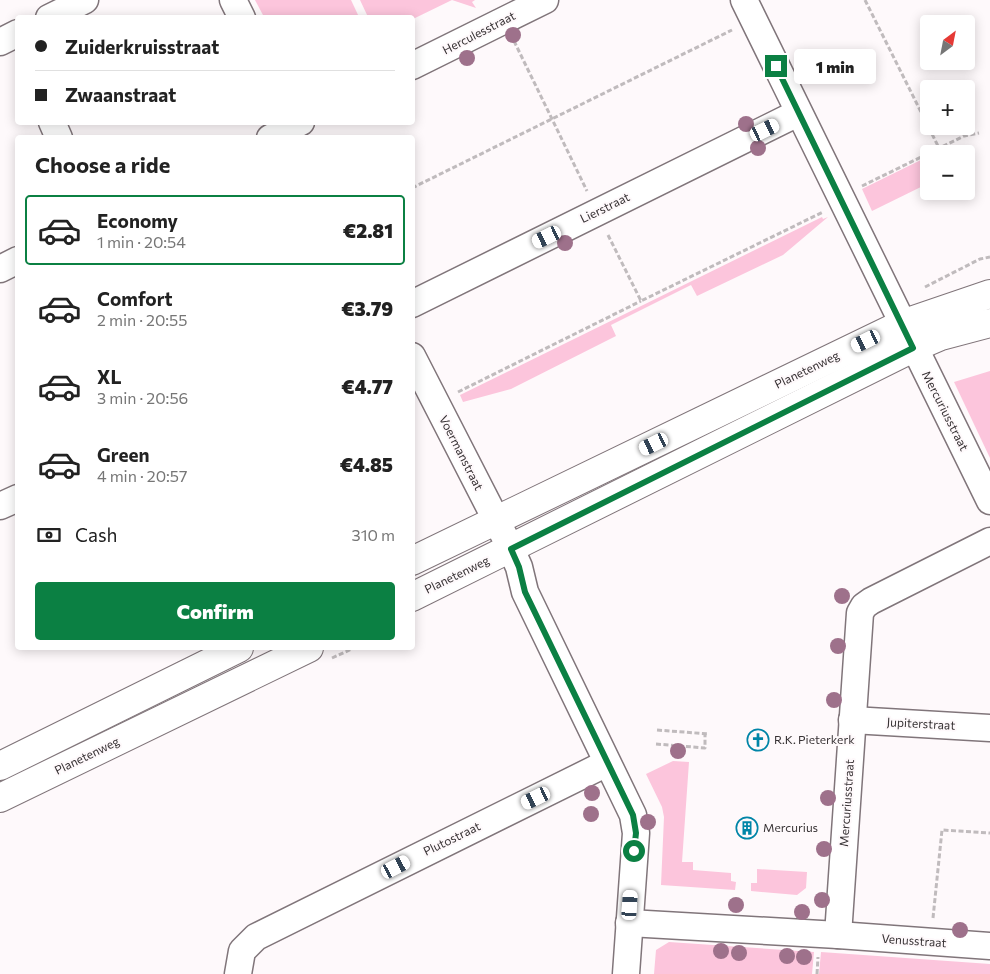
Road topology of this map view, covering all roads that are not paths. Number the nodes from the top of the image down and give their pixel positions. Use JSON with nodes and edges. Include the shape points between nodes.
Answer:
{"nodes":[{"id":1,"x":85,"y":0,"type":"edge"},
{"id":2,"x":234,"y":0,"type":"edge"},
{"id":3,"x":532,"y":3,"type":"edge"},
{"id":4,"x":748,"y":10,"type":"edge"},
{"id":5,"x":55,"y":15,"type":"edge"},
{"id":6,"x":241,"y":15,"type":"edge"},
{"id":7,"x":415,"y":65,"type":"edge"},
{"id":8,"x":798,"y":113,"type":"junction"},
{"id":9,"x":300,"y":127,"type":"edge"},
{"id":10,"x":278,"y":135,"type":"edge"},
{"id":11,"x":15,"y":262,"type":"edge"},
{"id":12,"x":0,"y":269,"type":"edge"},
{"id":13,"x":990,"y":294,"type":"edge"},
{"id":14,"x":415,"y":303,"type":"edge"},
{"id":15,"x":990,"y":323,"type":"edge"},
{"id":16,"x":902,"y":324,"type":"junction"},
{"id":17,"x":913,"y":348,"type":"junction"},
{"id":18,"x":415,"y":362,"type":"edge"},
{"id":19,"x":15,"y":499,"type":"edge"},
{"id":20,"x":990,"y":501,"type":"edge"},
{"id":21,"x":0,"y":506,"type":"edge"},
{"id":22,"x":496,"y":521,"type":"junction"},
{"id":23,"x":990,"y":541,"type":"edge"},
{"id":24,"x":511,"y":549,"type":"junction"},
{"id":25,"x":415,"y":561,"type":"edge"},
{"id":26,"x":415,"y":596,"type":"edge"},
{"id":27,"x":235,"y":650,"type":"edge"},
{"id":28,"x":305,"y":650,"type":"edge"},
{"id":29,"x":852,"y":720,"type":"junction"},
{"id":30,"x":990,"y":728,"type":"edge"},
{"id":31,"x":607,"y":763,"type":"junction"},
{"id":32,"x":0,"y":766,"type":"edge"},
{"id":33,"x":0,"y":798,"type":"edge"},
{"id":34,"x":629,"y":923,"type":"junction"},
{"id":35,"x":838,"y":935,"type":"junction"},
{"id":36,"x":990,"y":946,"type":"edge"},
{"id":37,"x":238,"y":974,"type":"edge"},
{"id":38,"x":626,"y":974,"type":"edge"}],
"edges":[{"from":1,"to":5,"type":"street"},
{"from":2,"to":6,"type":"street"},
{"from":3,"to":7,"type":"street","name":"Herculesstraat","via":[[504,21]]},
{"from":4,"to":8,"type":"street","name":"Mercuriusstraat"},
{"from":8,"to":14,"type":"street","name":"Lierstraat"},
{"from":8,"to":16,"type":"street","name":"Mercuriusstraat"},
{"from":9,"to":10,"type":"street"},
{"from":11,"to":12,"type":"street"},
{"from":13,"to":16,"type":"main road","name":"Planetenweg"},
{"from":15,"to":17,"type":"main road","name":"Planetenweg","via":[[941,336]]},
{"from":16,"to":17,"type":"street","name":"Mercuriusstraat"},
{"from":16,"to":22,"type":"main road","name":"Planetenweg"},
{"from":17,"to":20,"type":"street","name":"Mercuriusstraat"},
{"from":17,"to":24,"type":"main road","name":"Planetenweg"},
{"from":18,"to":22,"type":"street","name":"Voermanstraat"},
{"from":19,"to":21,"type":"street"},
{"from":22,"to":24,"type":"street","name":"Voermanstraat"},
{"from":22,"to":25,"type":"main road","name":"Planetenweg"},
{"from":23,"to":29,"type":"street","name":"Mercuriusstraat","via":[[864,606],[858,621]]},
{"from":24,"to":26,"type":"main road","name":"Planetenweg"},
{"from":24,"to":31,"type":"street","name":"Voermanstraat","via":[[525,592]]},
{"from":27,"to":32,"type":"main road"},
{"from":28,"to":33,"type":"main road","name":"Planetenweg"},
{"from":29,"to":30,"type":"street","name":"Jupiterstraat"},
{"from":29,"to":35,"type":"street","name":"Mercuriusstraat"},
{"from":31,"to":34,"type":"street","name":"Voermanstraat","via":[[635,823]]},
{"from":31,"to":37,"type":"street","name":"Plutostraat","via":[[256,937],[242,951]]},
{"from":34,"to":35,"type":"street"},
{"from":34,"to":38,"type":"street","name":"Voermanstraat"},
{"from":35,"to":36,"type":"street","name":"Venusstraat"}]}
